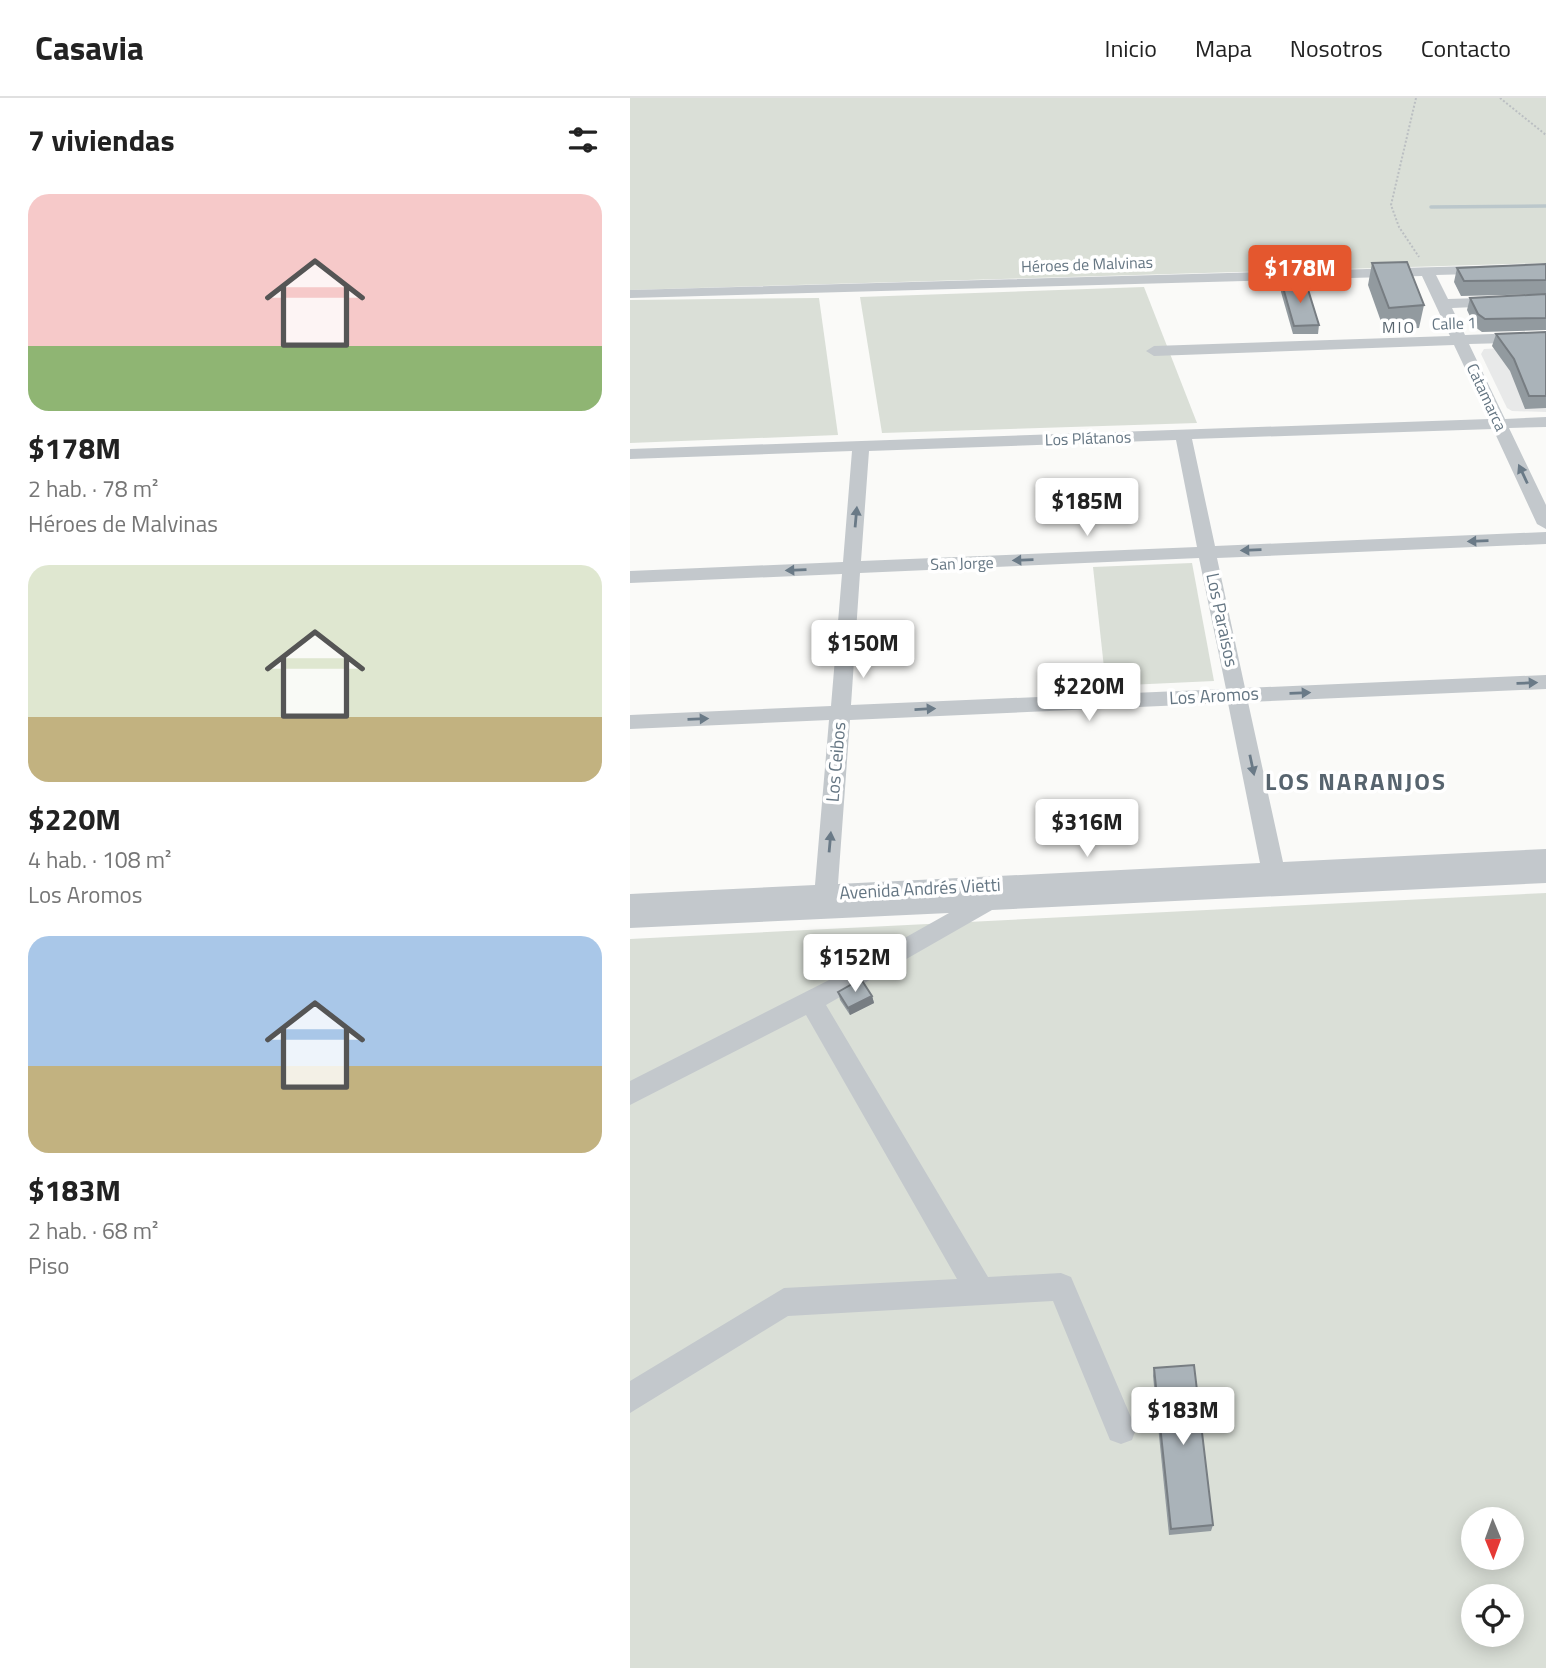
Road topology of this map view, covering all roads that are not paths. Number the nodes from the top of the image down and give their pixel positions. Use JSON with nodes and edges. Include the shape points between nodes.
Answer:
{"nodes":[{"id":1,"x":1546,"y":268,"type":"edge"},
{"id":2,"x":1427,"y":271,"type":"junction"},
{"id":3,"x":630,"y":295,"type":"edge"},
{"id":4,"x":1546,"y":300,"type":"edge"},
{"id":5,"x":1442,"y":304,"type":"junction"},
{"id":6,"x":1546,"y":337,"type":"edge"},
{"id":7,"x":1460,"y":340,"type":"junction"},
{"id":8,"x":1154,"y":351,"type":"dead end"},
{"id":9,"x":1546,"y":422,"type":"edge"},
{"id":10,"x":1499,"y":423,"type":"junction"},
{"id":11,"x":1183,"y":435,"type":"junction"},
{"id":12,"x":861,"y":446,"type":"junction"},
{"id":13,"x":630,"y":454,"type":"edge"},
{"id":14,"x":1546,"y":524,"type":"edge"},
{"id":15,"x":1546,"y":538,"type":"edge"},
{"id":16,"x":1208,"y":552,"type":"junction"},
{"id":17,"x":852,"y":567,"type":"junction"},
{"id":18,"x":630,"y":577,"type":"edge"},
{"id":19,"x":1546,"y":682,"type":"edge"},
{"id":20,"x":1237,"y":695,"type":"junction"},
{"id":21,"x":840,"y":713,"type":"junction"},
{"id":22,"x":630,"y":722,"type":"edge"},
{"id":23,"x":1546,"y":858,"type":"edge"},
{"id":24,"x":1546,"y":874,"type":"edge"},
{"id":25,"x":1275,"y":879,"type":"junction"},
{"id":26,"x":988,"y":894,"type":"junction"},
{"id":27,"x":825,"y":902,"type":"junction"},
{"id":28,"x":630,"y":903,"type":"edge"},
{"id":29,"x":630,"y":919,"type":"edge"},
{"id":30,"x":811,"y":1001,"type":"junction"},
{"id":31,"x":630,"y":1094,"type":"edge"},
{"id":32,"x":981,"y":1292,"type":"junction"},
{"id":33,"x":630,"y":1398,"type":"edge"},
{"id":34,"x":1121,"y":1429,"type":"dead end"}],
"edges":[{"from":1,"to":2,"type":"street","name":"Héroes de Malvinas"},
{"from":2,"to":3,"type":"street","name":"Héroes de Malvinas"},
{"from":2,"to":5,"type":"street","name":"Catamarca"},
{"from":4,"to":5,"type":"street"},
{"from":5,"to":7,"type":"street","name":"Catamarca"},
{"from":6,"to":7,"type":"street","name":"Calle 1"},
{"from":7,"to":8,"type":"street","name":"Calle 1"},
{"from":7,"to":10,"type":"street","name":"Catamarca"},
{"from":9,"to":10,"type":"street","name":"Los Plátanos"},
{"from":10,"to":11,"type":"street","name":"Los Plátanos"},
{"from":14,"to":10,"type":"street","name":"Catamarca","one_way":true},
{"from":11,"to":12,"type":"street","name":"Los Plátanos"},
{"from":11,"to":16,"type":"street","name":"Los Paraisos"},
{"from":12,"to":13,"type":"street","name":"Los Plátanos"},
{"from":17,"to":12,"type":"street","name":"Los Ceibos","one_way":true},
{"from":15,"to":16,"type":"street","name":"San Jorge","one_way":true},
{"from":16,"to":17,"type":"street","name":"San Jorge","one_way":true},
{"from":16,"to":20,"type":"street","name":"Los Paraisos"},
{"from":17,"to":18,"type":"street","name":"San Jorge","one_way":true},
{"from":17,"to":21,"type":"street","name":"Los Ceibos"},
{"from":20,"to":19,"type":"street","name":"Los Aromos","one_way":true},
{"from":21,"to":20,"type":"street","name":"Los Aromos","one_way":true},
{"from":20,"to":25,"type":"street","name":"Los Paraisos","one_way":true},
{"from":22,"to":21,"type":"street","name":"Los Aromos","one_way":true},
{"from":27,"to":21,"type":"street","name":"Los Ceibos","one_way":true},
{"from":23,"to":25,"type":"street","name":"Avenida Andrés Vietti"},
{"from":24,"to":25,"type":"street","name":"Avenida Andrés Vietti"},
{"from":25,"to":26,"type":"street","name":"Avenida Andrés Vietti"},
{"from":26,"to":27,"type":"street","name":"Avenida Andrés Vietti"},
{"from":26,"to":30,"type":"street"},
{"from":27,"to":28,"type":"street","name":"Avenida Andrés Vietti"},
{"from":27,"to":29,"type":"street","name":"Avenida Andrés Vietti"},
{"from":30,"to":31,"type":"street"},
{"from":30,"to":32,"type":"street"},
{"from":32,"to":33,"type":"street","via":[[784,1302]]},
{"from":32,"to":34,"type":"street","via":[[1061,1287]]}]}
